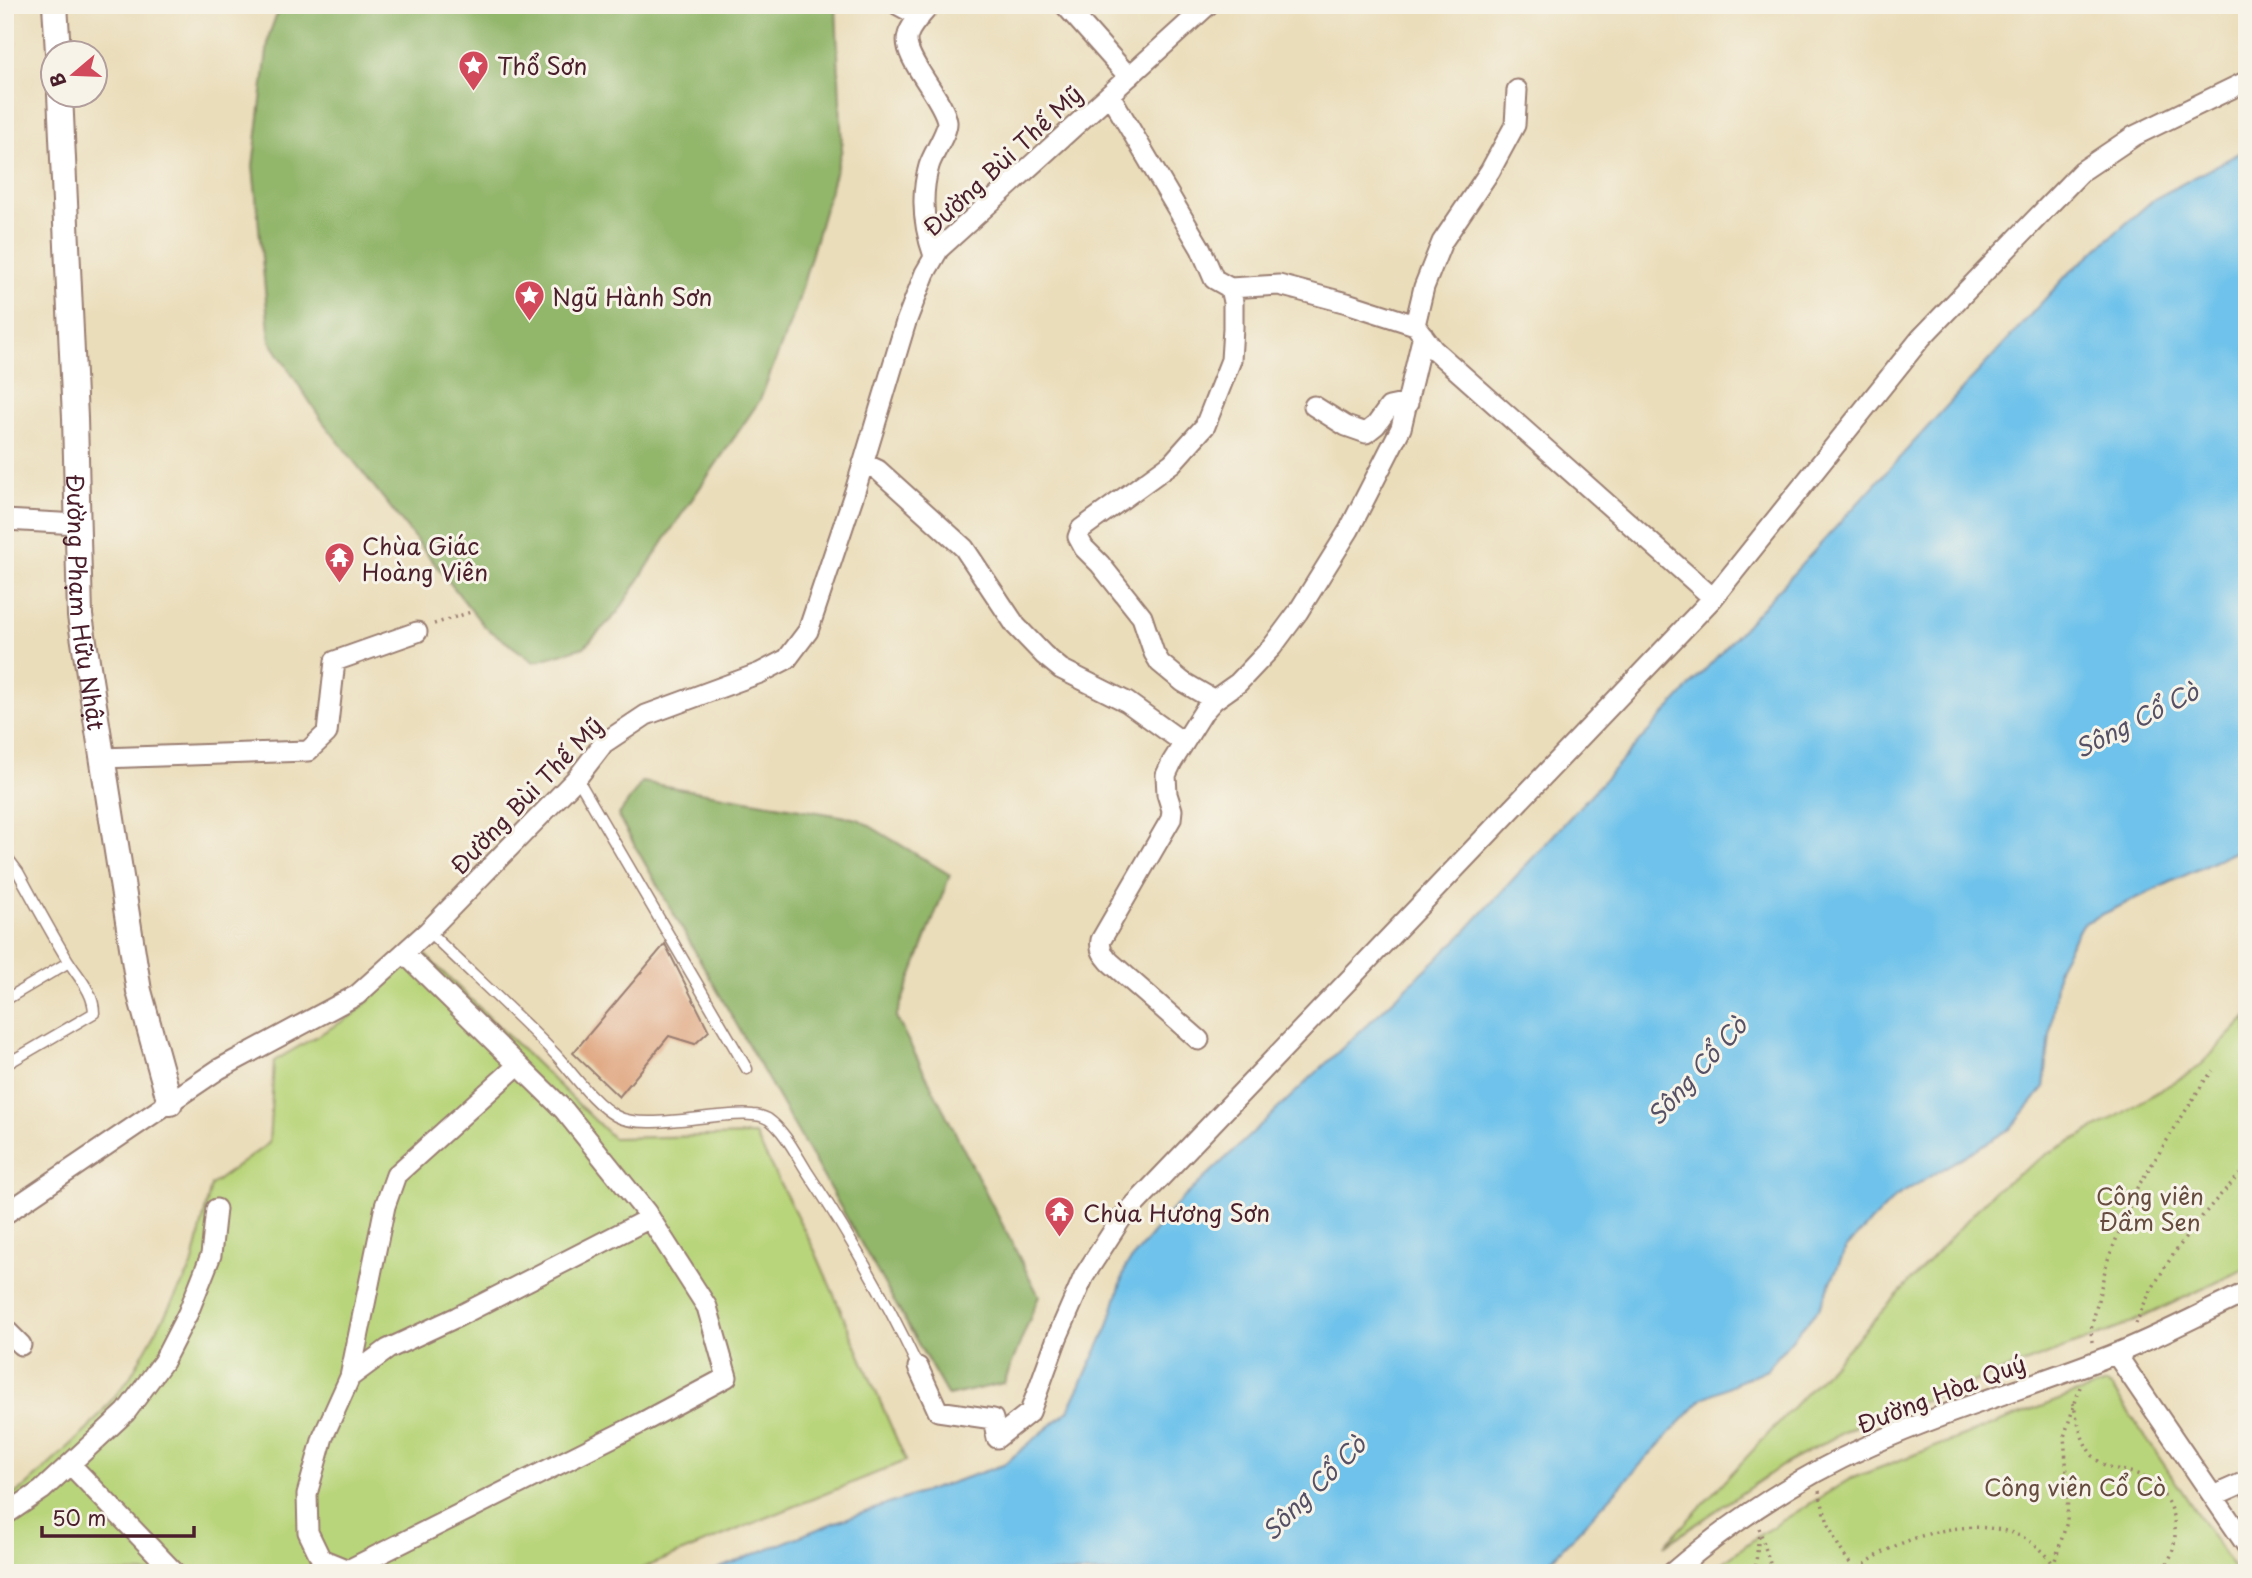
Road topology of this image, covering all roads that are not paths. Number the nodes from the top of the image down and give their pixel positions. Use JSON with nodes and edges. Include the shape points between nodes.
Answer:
{"nodes":[{"id":1,"x":55,"y":5,"type":"edge"},
{"id":2,"x":898,"y":5,"type":"edge"},
{"id":3,"x":1065,"y":5,"type":"edge"},
{"id":4,"x":1208,"y":5,"type":"edge"},
{"id":5,"x":925,"y":11,"type":"edge"},
{"id":6,"x":57,"y":38,"type":"edge"},
{"id":7,"x":1129,"y":77,"type":"junction"},
{"id":8,"x":2247,"y":81,"type":"edge"},
{"id":9,"x":1517,"y":90,"type":"dead end"},
{"id":10,"x":1110,"y":95,"type":"junction"},
{"id":11,"x":61,"y":108,"type":"edge"},
{"id":12,"x":934,"y":256,"type":"junction"},
{"id":13,"x":1230,"y":288,"type":"junction"},
{"id":14,"x":1419,"y":330,"type":"junction"},
{"id":15,"x":1408,"y":403,"type":"junction"},
{"id":16,"x":1314,"y":406,"type":"dead end"},
{"id":17,"x":863,"y":463,"type":"junction"},
{"id":18,"x":5,"y":520,"type":"edge"},
{"id":19,"x":78,"y":524,"type":"junction"},
{"id":20,"x":1713,"y":598,"type":"junction"},
{"id":21,"x":416,"y":632,"type":"dead end"},
{"id":22,"x":1214,"y":700,"type":"junction"},
{"id":23,"x":1184,"y":743,"type":"junction"},
{"id":24,"x":102,"y":758,"type":"junction"},
{"id":25,"x":577,"y":778,"type":"junction"},
{"id":26,"x":5,"y":858,"type":"edge"},
{"id":27,"x":428,"y":931,"type":"junction"},
{"id":28,"x":404,"y":953,"type":"junction"},
{"id":29,"x":69,"y":962,"type":"junction"},
{"id":30,"x":5,"y":1000,"type":"edge"},
{"id":31,"x":1199,"y":1040,"type":"dead end"},
{"id":32,"x":5,"y":1065,"type":"edge"},
{"id":33,"x":518,"y":1065,"type":"junction"},
{"id":34,"x":747,"y":1069,"type":"dead end"},
{"id":35,"x":170,"y":1103,"type":"junction"},
{"id":36,"x":216,"y":1209,"type":"dead end"},
{"id":37,"x":5,"y":1214,"type":"edge"},
{"id":38,"x":650,"y":1218,"type":"junction"},
{"id":39,"x":2247,"y":1292,"type":"edge"},
{"id":40,"x":5,"y":1329,"type":"edge"},
{"id":41,"x":21,"y":1345,"type":"dead end"},
{"id":42,"x":2116,"y":1354,"type":"junction"},
{"id":43,"x":918,"y":1367,"type":"joint"},
{"id":44,"x":350,"y":1377,"type":"junction"},
{"id":45,"x":70,"y":1464,"type":"junction"},
{"id":46,"x":2247,"y":1481,"type":"edge"},
{"id":47,"x":2213,"y":1496,"type":"junction"},
{"id":48,"x":5,"y":1515,"type":"edge"},
{"id":49,"x":2247,"y":1545,"type":"edge"},
{"id":50,"x":345,"y":1571,"type":"edge"},
{"id":51,"x":175,"y":1573,"type":"edge"},
{"id":52,"x":1672,"y":1573,"type":"edge"}],
"edges":[{"from":1,"to":6,"type":"street"},
{"from":2,"to":5,"type":"street"},
{"from":3,"to":7,"type":"street"},
{"from":4,"to":7,"type":"street","name":"Đường Bùi Thế Mỹ"},
{"from":5,"to":12,"type":"street","via":[[906,39],[943,108],[947,127],[929,167],[926,188],[927,236]]},
{"from":7,"to":10,"type":"street","name":"Đường Bùi Thế Mỹ"},
{"from":8,"to":20,"type":"street","via":[[2134,136],[2082,171],[1920,338]]},
{"from":9,"to":14,"type":"street","via":[[1515,125],[1442,242],[1424,287]]},
{"from":10,"to":12,"type":"street","name":"Đường Bùi Thế Mỹ"},
{"from":10,"to":13,"type":"street","via":[[1214,279]]},
{"from":11,"to":19,"type":"street","name":"Đường Phạm Hữu Nhật"},
{"from":12,"to":17,"type":"street","name":"Đường Bùi Thế Mỹ","via":[[906,322]]},
{"from":13,"to":14,"type":"street","via":[[1279,285],[1347,303]]},
{"from":13,"to":22,"type":"street","via":[[1231,360],[1205,426],[1172,463],[1081,529],[1078,537],[1142,617],[1160,663]]},
{"from":14,"to":15,"type":"street"},
{"from":14,"to":20,"type":"street","via":[[1433,349]]},
{"from":15,"to":16,"type":"street","via":[[1389,407],[1366,433]]},
{"from":15,"to":22,"type":"street","via":[[1389,455],[1298,611],[1256,665]]},
{"from":17,"to":23,"type":"street","via":[[878,470],[964,548],[1016,626],[1044,655],[1061,669],[1128,702]]},
{"from":17,"to":25,"type":"street","name":"Đường Bùi Thế Mỹ","via":[[808,631],[787,659],[646,715],[604,743]]},
{"from":18,"to":19,"type":"street"},
{"from":19,"to":24,"type":"street","name":"Đường Phạm Hữu Nhật","via":[[80,616]]},
{"from":20,"to":43,"type":"street","via":[[1121,1219],[1084,1276],[1030,1412],[997,1438],[993,1419],[938,1411]]},
{"from":21,"to":24,"type":"street","via":[[335,661],[327,733],[308,751]]},
{"from":22,"to":23,"type":"street"},
{"from":23,"to":31,"type":"street","via":[[1166,775],[1171,819],[1100,946],[1126,978]]},
{"from":24,"to":35,"type":"street","name":"Đường Phạm Hữu Nhật","via":[[139,991]]},
{"from":25,"to":27,"type":"street","name":"Đường Bùi Thế Mỹ"},
{"from":25,"to":34,"type":"lane"},
{"from":26,"to":29,"type":"lane","via":[[18,872]]},
{"from":27,"to":28,"type":"street","name":"Đường Bùi Thế Mỹ"},
{"from":27,"to":43,"type":"lane","via":[[617,1117],[651,1122],[734,1115],[767,1119],[816,1184],[887,1303]]},
{"from":28,"to":33,"type":"street"},
{"from":28,"to":35,"type":"street","name":"Đường Bùi Thế Mỹ","via":[[357,995],[219,1069]]},
{"from":29,"to":30,"type":"lane"},
{"from":29,"to":32,"type":"lane","via":[[88,989],[94,1013]]},
{"from":33,"to":38,"type":"street","via":[[564,1110]]},
{"from":33,"to":44,"type":"street","via":[[396,1175],[385,1206]]},
{"from":35,"to":37,"type":"street","name":"Đường Bùi Thế Mỹ"},
{"from":36,"to":45,"type":"street","via":[[211,1255],[163,1362],[127,1412]]},
{"from":38,"to":44,"type":"street","via":[[388,1349]]},
{"from":38,"to":50,"type":"street","via":[[707,1307],[727,1377]]},
{"from":39,"to":42,"type":"street","name":"Đường Hòa Quý"},
{"from":40,"to":41,"type":"street"},
{"from":42,"to":47,"type":"street"},
{"from":42,"to":52,"type":"street","name":"Đường Hòa Quý","via":[[1842,1458],[1721,1533]]},
{"from":44,"to":50,"type":"street","via":[[323,1437],[307,1494],[308,1532],[321,1559]]},
{"from":45,"to":48,"type":"street"},
{"from":45,"to":51,"type":"street"},
{"from":46,"to":47,"type":"street"},
{"from":47,"to":49,"type":"street"}]}
